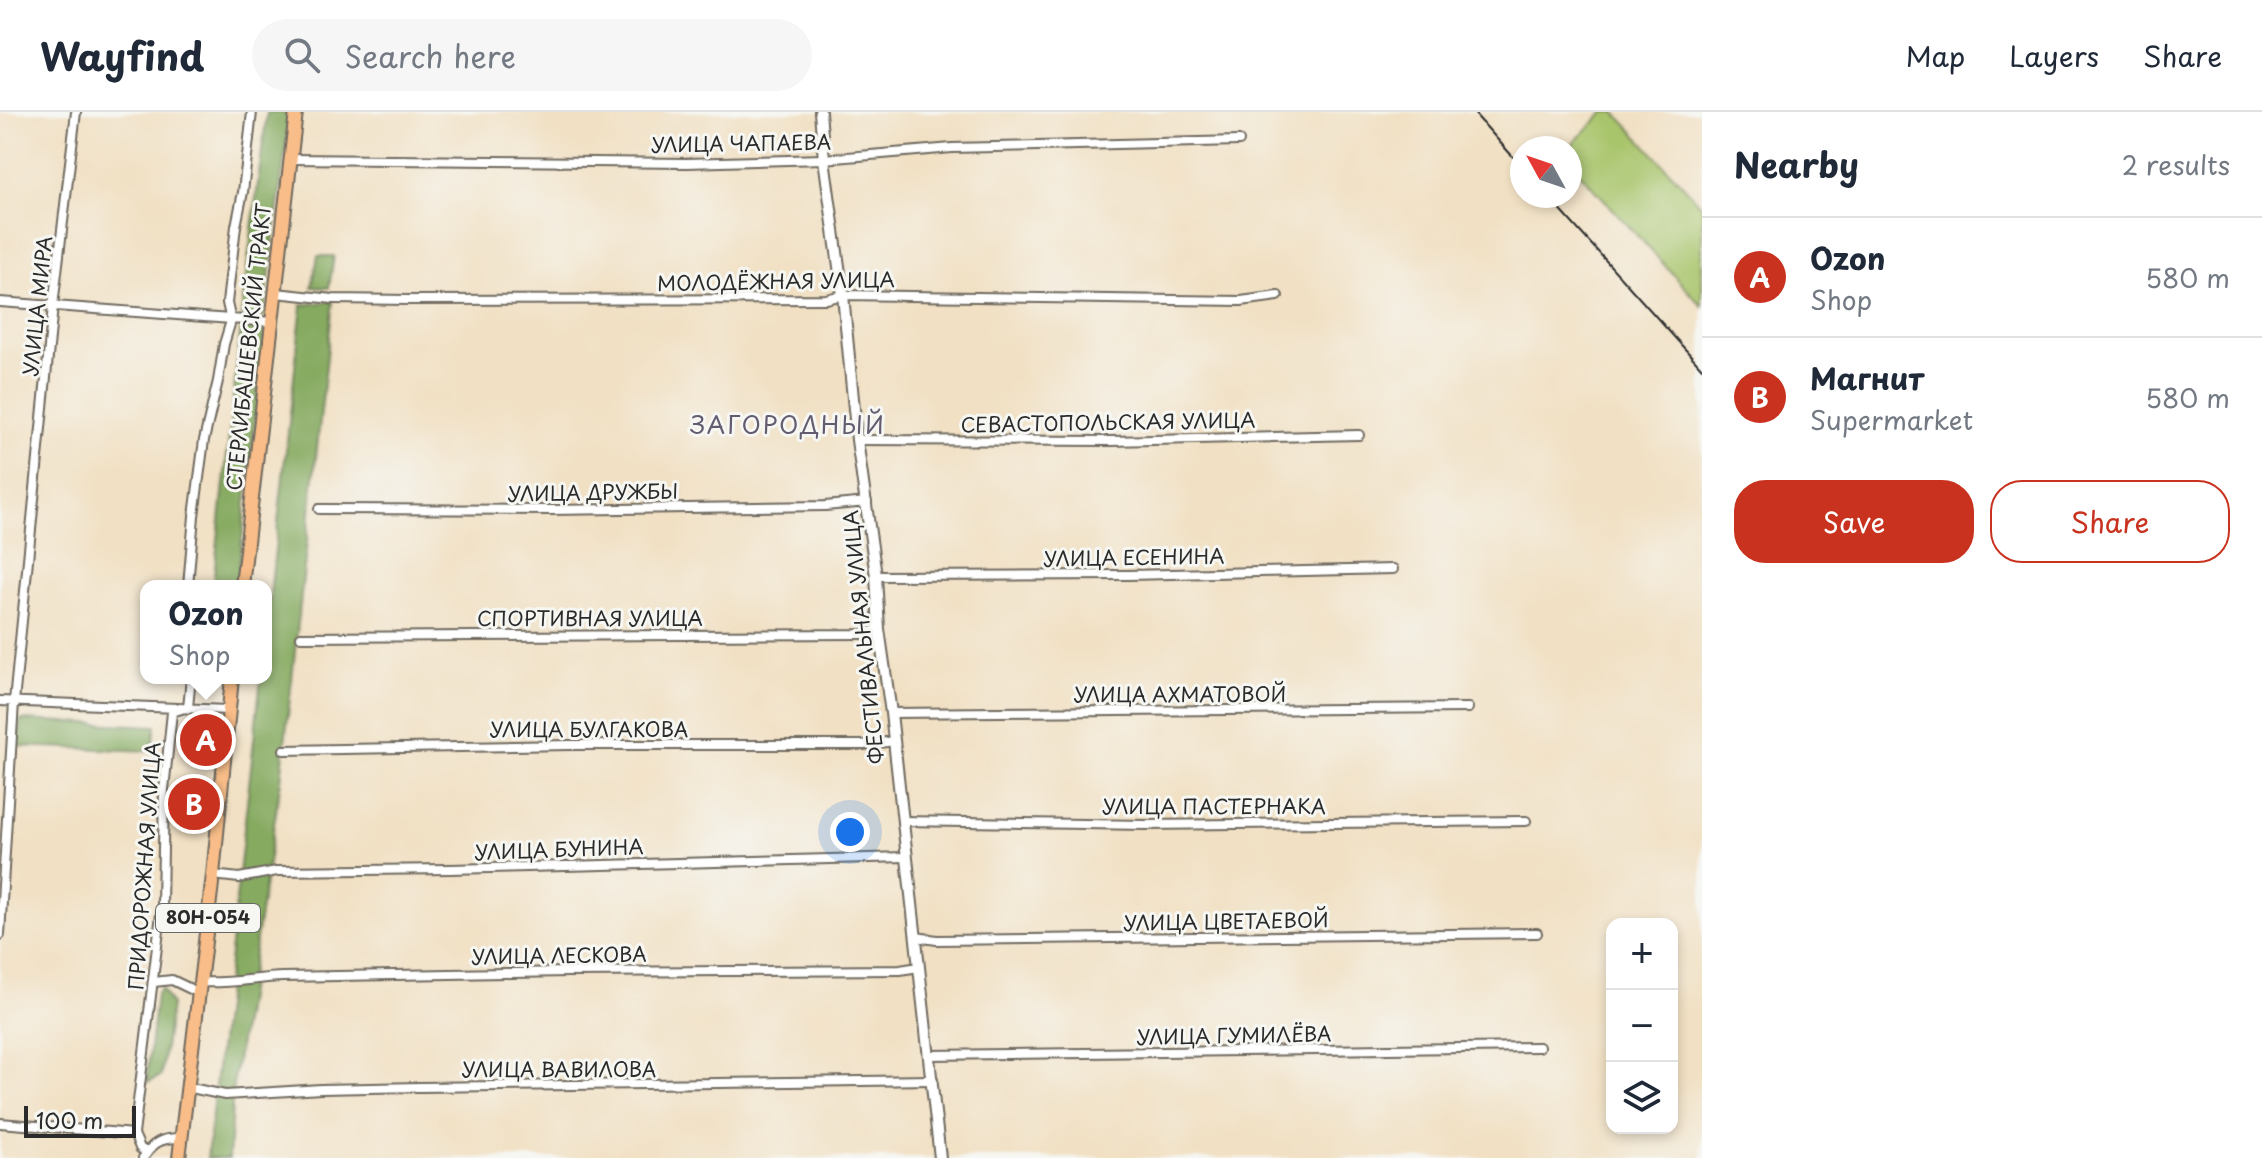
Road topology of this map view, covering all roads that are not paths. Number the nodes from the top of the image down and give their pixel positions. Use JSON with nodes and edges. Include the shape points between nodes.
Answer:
{"nodes":[{"id":1,"x":76,"y":112,"type":"edge"},
{"id":2,"x":252,"y":112,"type":"edge"},
{"id":3,"x":296,"y":112,"type":"edge"},
{"id":4,"x":820,"y":112,"type":"edge"},
{"id":5,"x":1239,"y":141,"type":"dead end"},
{"id":6,"x":290,"y":159,"type":"junction"},
{"id":7,"x":824,"y":159,"type":"junction"},
{"id":8,"x":276,"y":293,"type":"junction"},
{"id":9,"x":843,"y":295,"type":"junction"},
{"id":10,"x":1278,"y":296,"type":"dead end"},
{"id":11,"x":0,"y":302,"type":"edge"},
{"id":12,"x":53,"y":306,"type":"junction"},
{"id":13,"x":231,"y":321,"type":"junction"},
{"id":14,"x":272,"y":322,"type":"junction"},
{"id":15,"x":1359,"y":435,"type":"dead end"},
{"id":16,"x":857,"y":440,"type":"junction"},
{"id":17,"x":867,"y":502,"type":"junction"},
{"id":18,"x":319,"y":509,"type":"dead end"},
{"id":19,"x":1393,"y":569,"type":"dead end"},
{"id":20,"x":876,"y":576,"type":"junction"},
{"id":21,"x":189,"y":580,"type":"edge"},
{"id":22,"x":243,"y":580,"type":"edge"},
{"id":23,"x":879,"y":629,"type":"junction"},
{"id":24,"x":301,"y":637,"type":"dead end"},
{"id":25,"x":190,"y":684,"type":"edge"},
{"id":26,"x":231,"y":684,"type":"edge"},
{"id":27,"x":0,"y":701,"type":"edge"},
{"id":28,"x":14,"y":702,"type":"junction"},
{"id":29,"x":188,"y":707,"type":"junction"},
{"id":30,"x":1468,"y":708,"type":"dead end"},
{"id":31,"x":228,"y":710,"type":"junction"},
{"id":32,"x":891,"y":713,"type":"junction"},
{"id":33,"x":894,"y":741,"type":"junction"},
{"id":34,"x":284,"y":750,"type":"dead end"},
{"id":35,"x":902,"y":821,"type":"junction"},
{"id":36,"x":1526,"y":821,"type":"dead end"},
{"id":37,"x":907,"y":857,"type":"junction"},
{"id":38,"x":213,"y":875,"type":"junction"},
{"id":39,"x":1537,"y":933,"type":"dead end"},
{"id":40,"x":0,"y":935,"type":"edge"},
{"id":41,"x":916,"y":937,"type":"junction"},
{"id":42,"x":919,"y":967,"type":"junction"},
{"id":43,"x":154,"y":982,"type":"junction"},
{"id":44,"x":200,"y":988,"type":"junction"},
{"id":45,"x":1539,"y":1047,"type":"dead end"},
{"id":46,"x":930,"y":1055,"type":"junction"},
{"id":47,"x":933,"y":1080,"type":"junction"},
{"id":48,"x":186,"y":1087,"type":"junction"},
{"id":49,"x":0,"y":1123,"type":"edge"},
{"id":50,"x":134,"y":1134,"type":"junction"},
{"id":51,"x":181,"y":1138,"type":"junction"},
{"id":52,"x":145,"y":1155,"type":"edge"},
{"id":53,"x":179,"y":1158,"type":"edge"},
{"id":54,"x":940,"y":1158,"type":"edge"}],
"edges":[{"from":1,"to":12,"type":"street","name":"УЛИЦА МИРА"},
{"from":2,"to":13,"type":"street","via":[[227,303]]},
{"from":3,"to":6,"type":"main road","name":"СТЕРЛИБАШЕВСКИЙ ТРАКТ"},
{"from":4,"to":7,"type":"street","name":"ФЕСТИВАЛЬНАЯ УЛИЦА"},
{"from":5,"to":7,"type":"street","name":"УЛИЦА ЧАПАЕВА","via":[[952,148]]},
{"from":6,"to":7,"type":"street","name":"УЛИЦА ЧАПАЕВА"},
{"from":6,"to":8,"type":"main road","name":"СТЕРЛИБАШЕВСКИЙ ТРАКТ"},
{"from":7,"to":9,"type":"street","name":"ФЕСТИВАЛЬНАЯ УЛИЦА"},
{"from":8,"to":9,"type":"street","name":"МОЛОДЁЖНАЯ УЛИЦА","via":[[409,300]]},
{"from":8,"to":14,"type":"main road","name":"СТЕРЛИБАШЕВСКИЙ ТРАКТ"},
{"from":9,"to":10,"type":"street","name":"МОЛОДЁЖНАЯ УЛИЦА","via":[[1226,301]]},
{"from":9,"to":16,"type":"street","name":"ФЕСТИВАЛЬНАЯ УЛИЦА"},
{"from":11,"to":12,"type":"street"},
{"from":12,"to":13,"type":"street"},
{"from":12,"to":28,"type":"street","name":"УЛИЦА МИРА"},
{"from":13,"to":14,"type":"street"},
{"from":13,"to":21,"type":"street","via":[[204,440]]},
{"from":14,"to":22,"type":"main road","name":"СТЕРЛИБАШЕВСКИЙ ТРАКТ"},
{"from":15,"to":16,"type":"street","name":"СЕВАСТОПОЛЬСКАЯ УЛИЦА"},
{"from":16,"to":17,"type":"street","name":"ФЕСТИВАЛЬНАЯ УЛИЦА"},
{"from":17,"to":18,"type":"street","name":"УЛИЦА ДРУЖБЫ"},
{"from":17,"to":20,"type":"street","name":"ФЕСТИВАЛЬНАЯ УЛИЦА"},
{"from":19,"to":20,"type":"street","name":"УЛИЦА ЕСЕНИНА"},
{"from":20,"to":23,"type":"street","name":"ФЕСТИВАЛЬНАЯ УЛИЦА"},
{"from":23,"to":24,"type":"street","name":"СПОРТИВНАЯ УЛИЦА","via":[[864,634]]},
{"from":23,"to":32,"type":"street","name":"ФЕСТИВАЛЬНАЯ УЛИЦА"},
{"from":25,"to":29,"type":"street","name":"ПРИДОРОЖНАЯ УЛИЦА"},
{"from":26,"to":31,"type":"main road","number":"80Н-054"},
{"from":27,"to":28,"type":"street"},
{"from":28,"to":29,"type":"street"},
{"from":28,"to":40,"type":"street","name":"УЛИЦА МИРА"},
{"from":29,"to":31,"type":"street"},
{"from":29,"to":43,"type":"street","name":"ПРИДОРОЖНАЯ УЛИЦА","via":[[172,712]]},
{"from":30,"to":32,"type":"street","name":"УЛИЦА АХМАТОВОЙ"},
{"from":31,"to":38,"type":"main road","number":"80Н-054"},
{"from":32,"to":33,"type":"street","name":"ФЕСТИВАЛЬНАЯ УЛИЦА"},
{"from":33,"to":34,"type":"street","name":"УЛИЦА БУЛГАКОВА"},
{"from":33,"to":35,"type":"street","name":"ФЕСТИВАЛЬНАЯ УЛИЦА"},
{"from":35,"to":36,"type":"street","name":"УЛИЦА ПАСТЕРНАКА"},
{"from":35,"to":37,"type":"street","name":"ФЕСТИВАЛЬНАЯ УЛИЦА"},
{"from":37,"to":38,"type":"street","name":"УЛИЦА БУНИНА"},
{"from":37,"to":41,"type":"street","name":"ФЕСТИВАЛЬНАЯ УЛИЦА"},
{"from":38,"to":44,"type":"main road","number":"80Н-054"},
{"from":39,"to":41,"type":"street","name":"УЛИЦА ЦВЕТАЕВОЙ"},
{"from":41,"to":42,"type":"street","name":"ФЕСТИВАЛЬНАЯ УЛИЦА"},
{"from":42,"to":44,"type":"street","name":"УЛИЦА ЛЕСКОВА","via":[[283,977]]},
{"from":42,"to":46,"type":"street","name":"ФЕСТИВАЛЬНАЯ УЛИЦА"},
{"from":43,"to":44,"type":"street","via":[[172,980]]},
{"from":43,"to":50,"type":"street","name":"ПРИДОРОЖНАЯ УЛИЦА"},
{"from":44,"to":48,"type":"main road","number":"80Н-054"},
{"from":45,"to":46,"type":"street","name":"УЛИЦА ГУМИЛЁВА"},
{"from":46,"to":47,"type":"street","name":"ФЕСТИВАЛЬНАЯ УЛИЦА"},
{"from":47,"to":48,"type":"street","name":"УЛИЦА ВАВИЛОВА","via":[[225,1095]]},
{"from":47,"to":54,"type":"street","name":"ФЕСТИВАЛЬНАЯ УЛИЦА"},
{"from":48,"to":51,"type":"main road","number":"80Н-054"},
{"from":49,"to":50,"type":"street"},
{"from":50,"to":52,"type":"street"},
{"from":51,"to":52,"type":"street","via":[[165,1138]]},
{"from":51,"to":53,"type":"main road","number":"80Н-054"}]}
